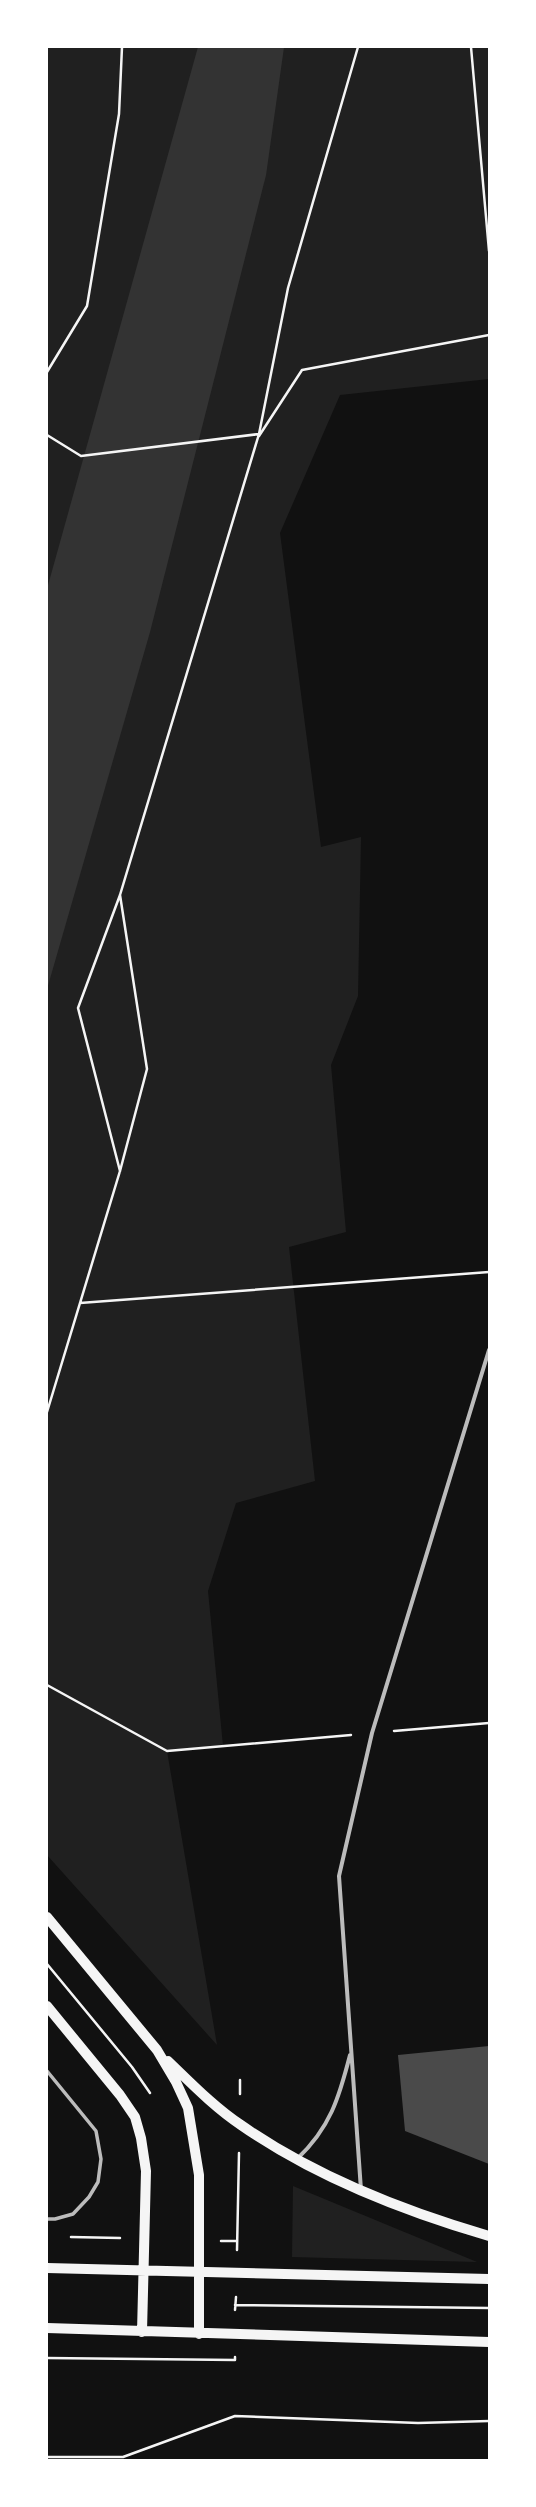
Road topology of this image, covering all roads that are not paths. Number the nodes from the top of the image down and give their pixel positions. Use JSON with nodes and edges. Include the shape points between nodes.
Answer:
{"nodes":[{"id":1,"x":489,"y":1350,"type":"edge"},
{"id":2,"x":47,"y":1917,"type":"edge"},
{"id":3,"x":47,"y":2006,"type":"edge"},
{"id":4,"x":157,"y":2050,"type":"junction"},
{"id":5,"x":351,"y":2051,"type":"junction"},
{"id":6,"x":47,"y":2071,"type":"edge"},
{"id":7,"x":297,"y":2160,"type":"junction"},
{"id":8,"x":362,"y":2190,"type":"junction"},
{"id":9,"x":47,"y":2219,"type":"edge"},
{"id":10,"x":489,"y":2236,"type":"edge"},
{"id":11,"x":47,"y":2268,"type":"edge"},
{"id":12,"x":143,"y":2271,"type":"junction"},
{"id":13,"x":199,"y":2272,"type":"junction"},
{"id":14,"x":489,"y":2279,"type":"edge"},
{"id":15,"x":47,"y":2328,"type":"edge"},
{"id":16,"x":142,"y":2332,"type":"junction"},
{"id":17,"x":199,"y":2334,"type":"junction"},
{"id":18,"x":489,"y":2342,"type":"edge"}],
"edges":[{"from":1,"to":5,"type":"street","via":[[372,1733],[339,1876]]},
{"from":2,"to":4,"type":"main road"},
{"from":3,"to":12,"type":"main road","via":[[135,2117],[146,2171]]},
{"from":4,"to":7,"type":"main road","via":[[190,2083],[240,2124]]},
{"from":4,"to":13,"type":"main road","via":[[188,2108],[195,2142],[199,2175]]},
{"from":5,"to":7,"type":"street","via":[[332,2116],[311,2146]]},
{"from":5,"to":8,"type":"street"},
{"from":6,"to":9,"type":"street","via":[[96,2131],[101,2159],[98,2182],[89,2197],[73,2214],[55,2220]]},
{"from":7,"to":8,"type":"main road"},
{"from":8,"to":10,"type":"main road"},
{"from":11,"to":12,"type":"main road"},
{"from":12,"to":13,"type":"main road"},
{"from":12,"to":16,"type":"main road"},
{"from":13,"to":14,"type":"main road"},
{"from":13,"to":17,"type":"main road"},
{"from":15,"to":16,"type":"main road"},
{"from":16,"to":17,"type":"main road"},
{"from":17,"to":18,"type":"main road"}]}
